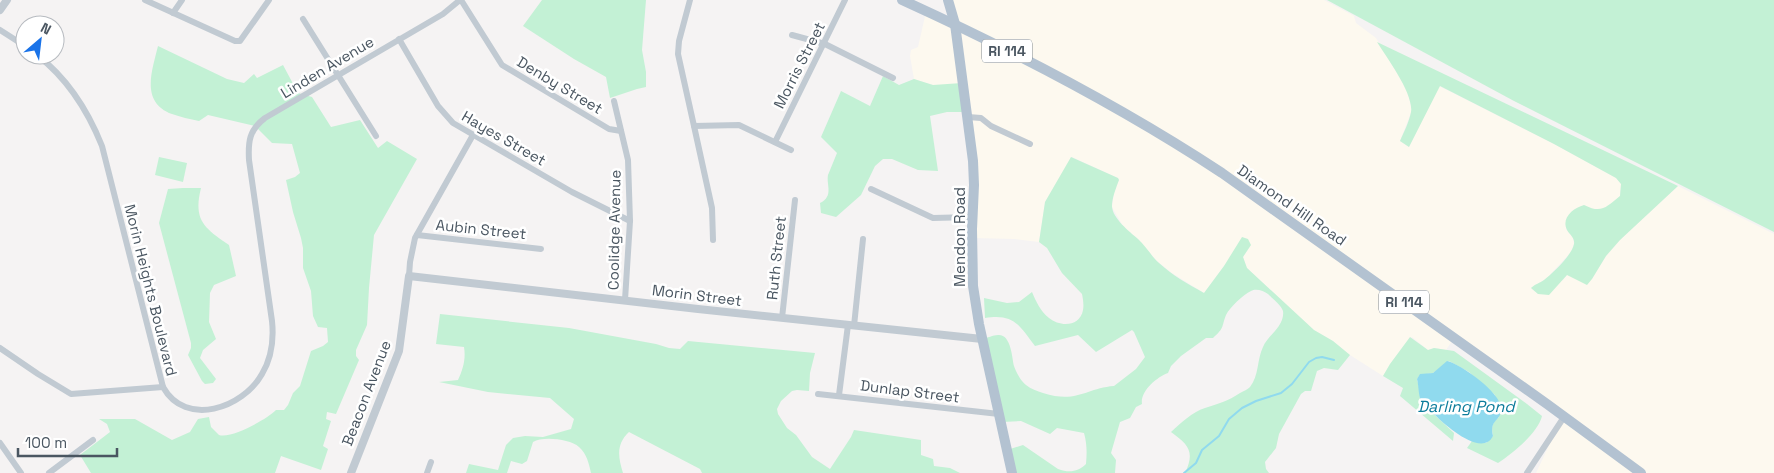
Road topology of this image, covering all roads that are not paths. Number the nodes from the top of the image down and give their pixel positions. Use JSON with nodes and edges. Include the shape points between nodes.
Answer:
{"nodes":[{"id":1,"x":7,"y":0,"type":"edge"},
{"id":2,"x":144,"y":0,"type":"edge"},
{"id":3,"x":182,"y":0,"type":"edge"},
{"id":4,"x":268,"y":0,"type":"edge"},
{"id":5,"x":460,"y":0,"type":"edge"},
{"id":6,"x":690,"y":0,"type":"edge"},
{"id":7,"x":845,"y":0,"type":"edge"},
{"id":8,"x":902,"y":0,"type":"edge"},
{"id":9,"x":948,"y":0,"type":"edge"},
{"id":10,"x":0,"y":10,"type":"edge"},
{"id":11,"x":173,"y":13,"type":"junction"},
{"id":12,"x":303,"y":19,"type":"dead end"},
{"id":13,"x":955,"y":24,"type":"junction"},
{"id":14,"x":0,"y":30,"type":"edge"},
{"id":15,"x":792,"y":35,"type":"dead end"},
{"id":16,"x":399,"y":39,"type":"junction"},
{"id":17,"x":15,"y":40,"type":"edge"},
{"id":18,"x":825,"y":44,"type":"junction"},
{"id":19,"x":49,"y":65,"type":"edge"},
{"id":20,"x":338,"y":75,"type":"junction"},
{"id":21,"x":894,"y":78,"type":"dead end"},
{"id":22,"x":614,"y":102,"type":"dead end"},
{"id":23,"x":968,"y":117,"type":"junction"},
{"id":24,"x":694,"y":126,"type":"junction"},
{"id":25,"x":621,"y":131,"type":"junction"},
{"id":26,"x":474,"y":135,"type":"junction"},
{"id":27,"x":376,"y":136,"type":"dead end"},
{"id":28,"x":775,"y":142,"type":"junction"},
{"id":29,"x":1030,"y":144,"type":"dead end"},
{"id":30,"x":791,"y":150,"type":"dead end"},
{"id":31,"x":252,"y":182,"type":"joint"},
{"id":32,"x":871,"y":189,"type":"dead end"},
{"id":33,"x":794,"y":200,"type":"dead end"},
{"id":34,"x":972,"y":217,"type":"junction"},
{"id":35,"x":630,"y":221,"type":"junction"},
{"id":36,"x":417,"y":235,"type":"junction"},
{"id":37,"x":863,"y":239,"type":"dead end"},
{"id":38,"x":713,"y":240,"type":"dead end"},
{"id":39,"x":541,"y":249,"type":"dead end"},
{"id":40,"x":409,"y":276,"type":"junction"},
{"id":41,"x":625,"y":300,"type":"junction"},
{"id":42,"x":782,"y":318,"type":"junction"},
{"id":43,"x":851,"y":325,"type":"junction"},
{"id":44,"x":982,"y":339,"type":"junction"},
{"id":45,"x":0,"y":348,"type":"edge"},
{"id":46,"x":163,"y":387,"type":"junction"},
{"id":47,"x":818,"y":394,"type":"dead end"},
{"id":48,"x":839,"y":395,"type":"junction"},
{"id":49,"x":999,"y":414,"type":"junction"},
{"id":50,"x":1564,"y":417,"type":"junction"},
{"id":51,"x":93,"y":440,"type":"dead end"},
{"id":52,"x":0,"y":443,"type":"edge"},
{"id":53,"x":431,"y":462,"type":"dead end"},
{"id":54,"x":21,"y":473,"type":"edge"},
{"id":55,"x":49,"y":473,"type":"edge"},
{"id":56,"x":351,"y":473,"type":"edge"},
{"id":57,"x":427,"y":473,"type":"edge"},
{"id":58,"x":1012,"y":473,"type":"edge"},
{"id":59,"x":1527,"y":473,"type":"edge"},
{"id":60,"x":1641,"y":473,"type":"edge"}],
"edges":[{"from":1,"to":10,"type":"street"},
{"from":2,"to":11,"type":"street"},
{"from":3,"to":11,"type":"street"},
{"from":4,"to":11,"type":"street","via":[[240,41],[235,42]]},
{"from":5,"to":16,"type":"street","name":"Linden Avenue","via":[[443,14]]},
{"from":5,"to":25,"type":"street","name":"Denby Street","via":[[502,65],[609,129]]},
{"from":6,"to":24,"type":"street","via":[[678,54]]},
{"from":7,"to":18,"type":"street","name":"Morris Street"},
{"from":8,"to":13,"type":"main road","name":"Diamond Hill Road","number":"RI 114"},
{"from":9,"to":13,"type":"main road","name":"Mendon Road"},
{"from":12,"to":20,"type":"street"},
{"from":13,"to":23,"type":"main road","name":"Mendon Road"},
{"from":13,"to":50,"type":"main road","name":"Diamond Hill Road","number":"RI 114","via":[[1123,111],[1185,149]]},
{"from":14,"to":17,"type":"street"},
{"from":15,"to":18,"type":"street"},
{"from":16,"to":20,"type":"street","name":"Linden Avenue"},
{"from":16,"to":26,"type":"street","name":"Hayes Street","via":[[443,113]]},
{"from":18,"to":21,"type":"street"},
{"from":18,"to":28,"type":"street","name":"Morris Street"},
{"from":19,"to":46,"type":"street","name":"Morin Heights Boulevard","via":[[70,87],[102,146]]},
{"from":20,"to":27,"type":"street"},
{"from":20,"to":31,"type":"street","name":"Linden Avenue","via":[[255,127],[248,146]]},
{"from":22,"to":25,"type":"street","name":"Coolidge Avenue"},
{"from":23,"to":29,"type":"street","via":[[981,118]]},
{"from":23,"to":34,"type":"main road","name":"Mendon Road","via":[[974,185]]},
{"from":24,"to":28,"type":"street","via":[[739,125]]},
{"from":24,"to":38,"type":"street","via":[[712,208]]},
{"from":25,"to":35,"type":"street","name":"Coolidge Avenue","via":[[628,160]]},
{"from":26,"to":35,"type":"street","name":"Hayes Street","via":[[572,192]]},
{"from":26,"to":36,"type":"street","name":"Beacon Avenue"},
{"from":28,"to":30,"type":"street"},
{"from":31,"to":46,"type":"street","name":"Morin Heights Boulevard","via":[[273,331],[265,368],[243,395],[231,403],[205,411],[177,403]]},
{"from":32,"to":34,"type":"street","via":[[933,218]]},
{"from":33,"to":42,"type":"street","name":"Ruth Street"},
{"from":34,"to":44,"type":"main road","name":"Mendon Road","via":[[971,274]]},
{"from":35,"to":41,"type":"street","name":"Coolidge Avenue"},
{"from":36,"to":39,"type":"street","name":"Aubin Street"},
{"from":36,"to":40,"type":"street","name":"Beacon Avenue"},
{"from":37,"to":43,"type":"street"},
{"from":40,"to":41,"type":"street","name":"Morin Street"},
{"from":40,"to":56,"type":"street","name":"Beacon Avenue","via":[[399,351]]},
{"from":41,"to":42,"type":"street","name":"Morin Street"},
{"from":42,"to":43,"type":"street","name":"Morin Street"},
{"from":43,"to":44,"type":"street","name":"Morin Street"},
{"from":43,"to":48,"type":"street"},
{"from":44,"to":49,"type":"main road","name":"Mendon Road"},
{"from":45,"to":46,"type":"street","via":[[71,394]]},
{"from":47,"to":48,"type":"street","name":"Dunlap Street"},
{"from":48,"to":49,"type":"street","name":"Dunlap Street"},
{"from":49,"to":58,"type":"main road","name":"Mendon Road"},
{"from":50,"to":59,"type":"street"},
{"from":50,"to":60,"type":"main road","name":"Diamond Hill Road","number":"RI 114"},
{"from":51,"to":55,"type":"street"},
{"from":52,"to":54,"type":"street"},
{"from":53,"to":57,"type":"street"}]}
